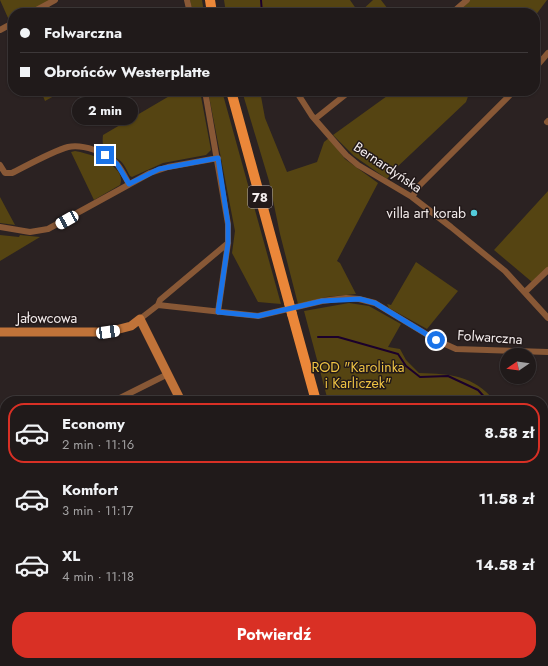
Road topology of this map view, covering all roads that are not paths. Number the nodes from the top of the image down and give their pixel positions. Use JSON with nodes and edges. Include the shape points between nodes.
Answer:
{"nodes":[{"id":1,"x":55,"y":0,"type":"edge"},
{"id":2,"x":467,"y":0,"type":"edge"},
{"id":3,"x":40,"y":8,"type":"edge"},
{"id":4,"x":458,"y":8,"type":"edge"},
{"id":5,"x":548,"y":53,"type":"edge"},
{"id":6,"x":540,"y":62,"type":"edge"},
{"id":7,"x":206,"y":96,"type":"edge"},
{"id":8,"x":232,"y":96,"type":"edge"},
{"id":9,"x":299,"y":96,"type":"edge"},
{"id":10,"x":344,"y":96,"type":"edge"},
{"id":11,"x":509,"y":96,"type":"edge"},
{"id":12,"x":314,"y":119,"type":"junction"},
{"id":13,"x":218,"y":158,"type":"junction"},
{"id":14,"x":0,"y":165,"type":"edge"},
{"id":15,"x":129,"y":184,"type":"junction"},
{"id":16,"x":412,"y":197,"type":"junction"},
{"id":17,"x":0,"y":226,"type":"edge"},
{"id":18,"x":228,"y":243,"type":"junction"},
{"id":19,"x":548,"y":270,"type":"edge"},
{"id":20,"x":525,"y":292,"type":"junction"},
{"id":21,"x":158,"y":305,"type":"junction"},
{"id":22,"x":218,"y":312,"type":"junction"},
{"id":23,"x":548,"y":318,"type":"edge"},
{"id":24,"x":140,"y":319,"type":"junction"},
{"id":25,"x":0,"y":332,"type":"edge"},
{"id":26,"x":548,"y":352,"type":"edge"},
{"id":27,"x":168,"y":374,"type":"junction"},
{"id":28,"x":124,"y":396,"type":"edge"},
{"id":29,"x":179,"y":396,"type":"edge"},
{"id":30,"x":315,"y":396,"type":"edge"}],
"edges":[{"from":1,"to":3,"type":"street"},
{"from":2,"to":4,"type":"street"},
{"from":5,"to":6,"type":"street"},
{"from":7,"to":13,"type":"street"},
{"from":8,"to":30,"type":"main road","number":"78","bridge":true},
{"from":9,"to":12,"type":"street","name":"Bernardyńska"},
{"from":10,"to":12,"type":"street"},
{"from":11,"to":16,"type":"street","via":[[420,185]]},
{"from":12,"to":16,"type":"street","name":"Bernardyńska","via":[[358,165]]},
{"from":13,"to":15,"type":"street","via":[[159,169]]},
{"from":13,"to":18,"type":"street","via":[[228,224]]},
{"from":14,"to":15,"type":"street","via":[[5,173],[12,173],[65,148],[77,147],[100,153],[113,160]]},
{"from":15,"to":17,"type":"street","via":[[48,229],[30,232]]},
{"from":16,"to":20,"type":"street","name":"Bernardyńska","via":[[506,271]]},
{"from":18,"to":21,"type":"street","via":[[160,300]]},
{"from":18,"to":22,"type":"street"},
{"from":19,"to":20,"type":"street"},
{"from":20,"to":23,"type":"street","name":"Bernardyńska"},
{"from":21,"to":22,"type":"street","name":"Folwarczna"},
{"from":21,"to":24,"type":"street"},
{"from":22,"to":26,"type":"street","name":"Folwarczna","via":[[258,316],[322,301],[360,299],[375,303],[436,340],[456,349]]},
{"from":24,"to":25,"type":"street","name":"Jałowcowa","via":[[131,326],[108,332]]},
{"from":24,"to":27,"type":"street"},
{"from":27,"to":28,"type":"street"},
{"from":27,"to":29,"type":"street"}]}
